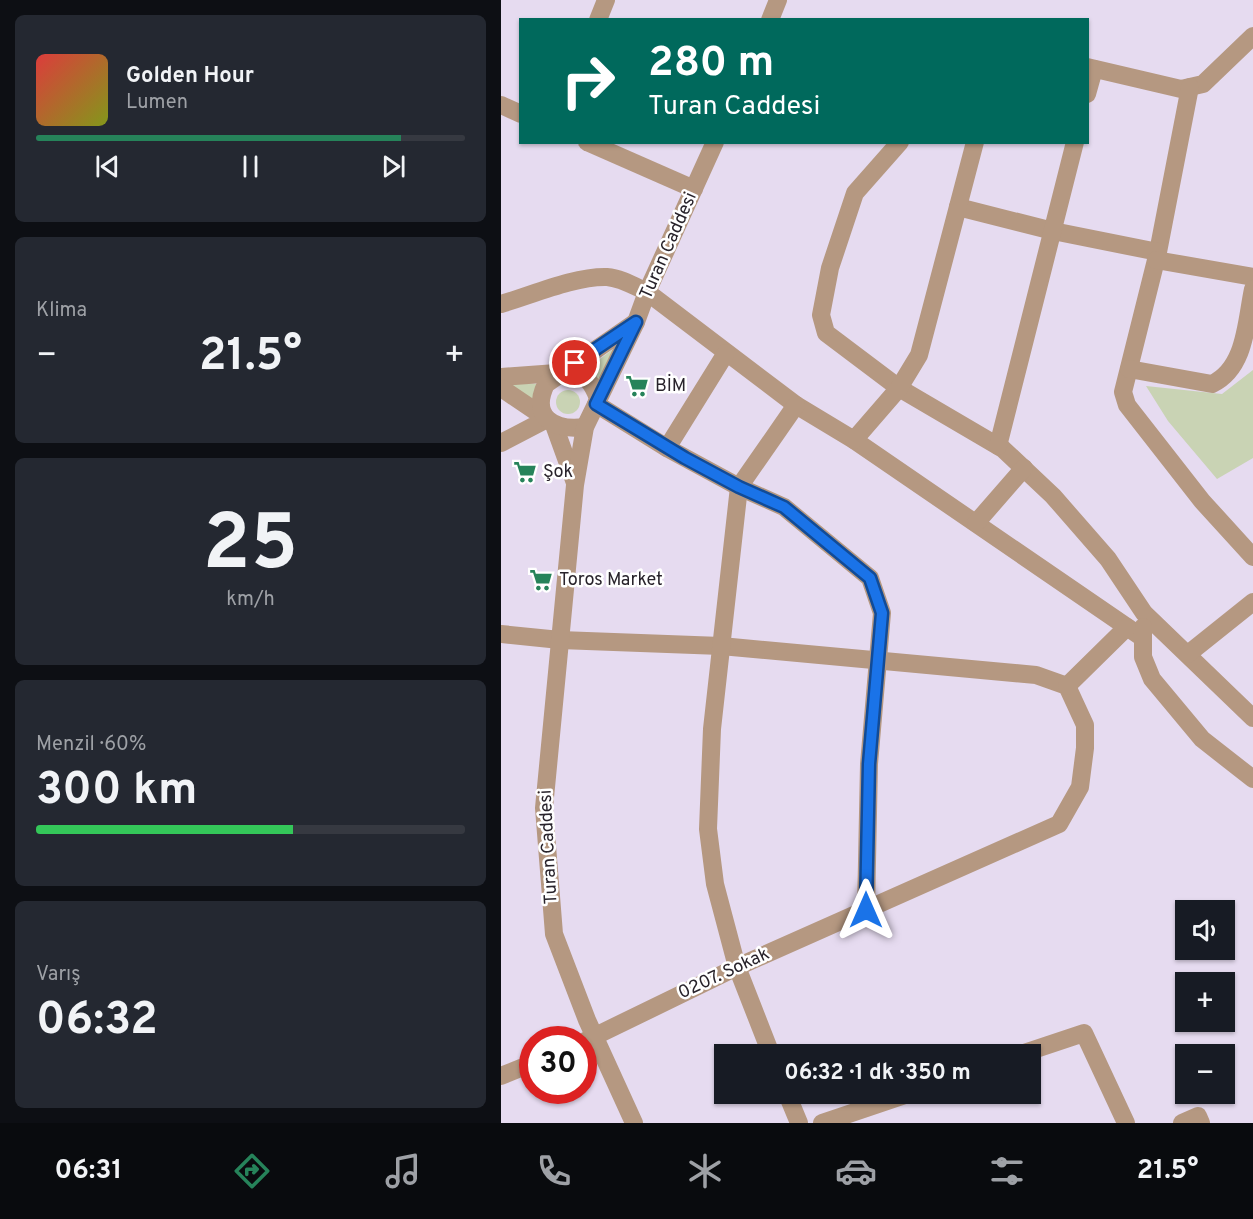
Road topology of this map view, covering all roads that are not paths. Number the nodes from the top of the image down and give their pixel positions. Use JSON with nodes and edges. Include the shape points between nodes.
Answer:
{"nodes":[{"id":1,"x":606,"y":0,"type":"edge"},
{"id":2,"x":778,"y":0,"type":"edge"},
{"id":3,"x":599,"y":18,"type":"edge"},
{"id":4,"x":771,"y":18,"type":"edge"},
{"id":5,"x":1253,"y":36,"type":"edge"},
{"id":6,"x":1091,"y":68,"type":"edge"},
{"id":7,"x":1190,"y":87,"type":"junction"},
{"id":8,"x":501,"y":105,"type":"edge"},
{"id":9,"x":519,"y":113,"type":"edge"},
{"id":10,"x":593,"y":144,"type":"edge"},
{"id":11,"x":714,"y":144,"type":"edge"},
{"id":12,"x":898,"y":144,"type":"edge"},
{"id":13,"x":974,"y":144,"type":"edge"},
{"id":14,"x":1075,"y":144,"type":"edge"},
{"id":15,"x":694,"y":189,"type":"junction"},
{"id":16,"x":957,"y":207,"type":"junction"},
{"id":17,"x":1053,"y":231,"type":"junction"},
{"id":18,"x":1157,"y":256,"type":"junction"},
{"id":19,"x":1253,"y":277,"type":"edge"},
{"id":20,"x":1253,"y":289,"type":"edge"},
{"id":21,"x":647,"y":292,"type":"junction"},
{"id":22,"x":501,"y":304,"type":"edge"},
{"id":23,"x":636,"y":322,"type":"junction"},
{"id":24,"x":726,"y":353,"type":"junction"},
{"id":25,"x":1129,"y":369,"type":"junction"},
{"id":26,"x":561,"y":373,"type":"junction"},
{"id":27,"x":501,"y":377,"type":"edge"},
{"id":28,"x":501,"y":388,"type":"edge"},
{"id":29,"x":899,"y":388,"type":"junction"},
{"id":30,"x":597,"y":401,"type":"junction"},
{"id":31,"x":796,"y":405,"type":"junction"},
{"id":32,"x":551,"y":422,"type":"junction"},
{"id":33,"x":585,"y":427,"type":"junction"},
{"id":34,"x":854,"y":440,"type":"junction"},
{"id":35,"x":501,"y":443,"type":"edge"},
{"id":36,"x":999,"y":446,"type":"junction"},
{"id":37,"x":667,"y":448,"type":"junction"},
{"id":38,"x":1024,"y":468,"type":"junction"},
{"id":39,"x":575,"y":485,"type":"junction"},
{"id":40,"x":739,"y":487,"type":"junction"},
{"id":41,"x":976,"y":523,"type":"junction"},
{"id":42,"x":1253,"y":557,"type":"edge"},
{"id":43,"x":1253,"y":602,"type":"edge"},
{"id":44,"x":1143,"y":613,"type":"junction"},
{"id":45,"x":1127,"y":627,"type":"junction"},
{"id":46,"x":501,"y":634,"type":"edge"},
{"id":47,"x":1143,"y":638,"type":"junction"},
{"id":48,"x":560,"y":640,"type":"junction"},
{"id":49,"x":721,"y":646,"type":"junction"},
{"id":50,"x":1188,"y":654,"type":"junction"},
{"id":51,"x":880,"y":659,"type":"junction"},
{"id":52,"x":1067,"y":686,"type":"junction"},
{"id":53,"x":1253,"y":718,"type":"edge"},
{"id":54,"x":1253,"y":779,"type":"edge"},
{"id":55,"x":866,"y":910,"type":"junction"},
{"id":56,"x":737,"y":967,"type":"junction"},
{"id":57,"x":584,"y":1026,"type":"edge"},
{"id":58,"x":597,"y":1036,"type":"edge"},
{"id":59,"x":767,"y":1044,"type":"edge"},
{"id":60,"x":1041,"y":1047,"type":"edge"},
{"id":61,"x":597,"y":1055,"type":"edge"},
{"id":62,"x":519,"y":1069,"type":"edge"},
{"id":63,"x":501,"y":1076,"type":"edge"},
{"id":64,"x":791,"y":1104,"type":"edge"},
{"id":65,"x":878,"y":1104,"type":"edge"},
{"id":66,"x":634,"y":1123,"type":"edge"},
{"id":67,"x":799,"y":1123,"type":"edge"},
{"id":68,"x":822,"y":1123,"type":"edge"},
{"id":69,"x":1126,"y":1123,"type":"edge"},
{"id":70,"x":1182,"y":1123,"type":"edge"},
{"id":71,"x":1201,"y":1123,"type":"edge"}],
"edges":[{"from":1,"to":3,"type":"street"},
{"from":2,"to":4,"type":"street"},
{"from":5,"to":7,"type":"street","via":[[1203,84]]},
{"from":6,"to":7,"type":"street","via":[[1181,89]]},
{"from":7,"to":18,"type":"street"},
{"from":8,"to":9,"type":"street"},
{"from":10,"to":15,"type":"street"},
{"from":11,"to":15,"type":"street","name":"Turan Caddesi"},
{"from":12,"to":29,"type":"street","via":[[855,193],[830,268],[821,315],[826,333]]},
{"from":13,"to":16,"type":"street"},
{"from":14,"to":17,"type":"street"},
{"from":15,"to":21,"type":"street","name":"Turan Caddesi"},
{"from":16,"to":17,"type":"street"},
{"from":16,"to":29,"type":"street","via":[[919,355]]},
{"from":17,"to":18,"type":"street"},
{"from":17,"to":36,"type":"street"},
{"from":18,"to":19,"type":"street"},
{"from":18,"to":25,"type":"street"},
{"from":20,"to":25,"type":"street","via":[[1237,362],[1221,379],[1212,384]]},
{"from":21,"to":22,"type":"street","via":[[607,277],[583,280]]},
{"from":21,"to":23,"type":"street","name":"Turan Caddesi"},
{"from":21,"to":24,"type":"street"},
{"from":23,"to":26,"type":"street"},
{"from":23,"to":30,"type":"street","name":"Turan Caddesi"},
{"from":24,"to":31,"type":"street"},
{"from":24,"to":37,"type":"street"},
{"from":25,"to":42,"type":"street","via":[[1123,392],[1127,405],[1202,501]]},
{"from":26,"to":27,"type":"street"},
{"from":26,"to":30,"type":"street","via":[[588,379]]},
{"from":26,"to":32,"type":"street","via":[[546,384],[542,393],[540,403]]},
{"from":28,"to":32,"type":"street"},
{"from":29,"to":34,"type":"street"},
{"from":29,"to":36,"type":"street"},
{"from":30,"to":33,"type":"street","name":"Turan Caddesi"},
{"from":30,"to":37,"type":"street"},
{"from":31,"to":34,"type":"street"},
{"from":31,"to":40,"type":"street"},
{"from":32,"to":33,"type":"street","via":[[563,429]]},
{"from":32,"to":35,"type":"street"},
{"from":32,"to":39,"type":"street","name":"Turan Caddesi"},
{"from":33,"to":39,"type":"street","name":"Turan Caddesi"},
{"from":34,"to":41,"type":"street"},
{"from":36,"to":38,"type":"street"},
{"from":37,"to":40,"type":"street"},
{"from":38,"to":41,"type":"street"},
{"from":38,"to":44,"type":"street","via":[[1108,559]]},
{"from":39,"to":48,"type":"street","name":"Turan Caddesi"},
{"from":40,"to":49,"type":"street"},
{"from":40,"to":51,"type":"street","via":[[784,507],[870,578],[882,613]]},
{"from":41,"to":45,"type":"street"},
{"from":43,"to":50,"type":"street"},
{"from":44,"to":47,"type":"street"},
{"from":44,"to":50,"type":"street"},
{"from":45,"to":47,"type":"street"},
{"from":45,"to":52,"type":"street"},
{"from":46,"to":48,"type":"street"},
{"from":47,"to":54,"type":"street","via":[[1143,657],[1152,679],[1202,739]]},
{"from":48,"to":49,"type":"street"},
{"from":48,"to":57,"type":"street","name":"Turan Caddesi","via":[[544,808],[554,934]]},
{"from":49,"to":51,"type":"street"},
{"from":49,"to":56,"type":"street","via":[[708,829],[715,884]]},
{"from":50,"to":53,"type":"street"},
{"from":51,"to":52,"type":"street","via":[[1036,675]]},
{"from":51,"to":55,"type":"street","via":[[869,764]]},
{"from":52,"to":55,"type":"street","name":"0207. Sokak","via":[[1085,725],[1085,748],[1080,787],[1059,824]]},
{"from":55,"to":56,"type":"street","name":"0207. Sokak"},
{"from":56,"to":58,"type":"street","name":"0207. Sokak"},
{"from":56,"to":59,"type":"street"},
{"from":60,"to":69,"type":"street","via":[[1084,1033]]},
{"from":61,"to":66,"type":"street","name":"Turan Caddesi"},
{"from":62,"to":63,"type":"street"},
{"from":64,"to":67,"type":"street"},
{"from":65,"to":68,"type":"street"},
{"from":70,"to":71,"type":"street","via":[[1198,1116]]}]}
